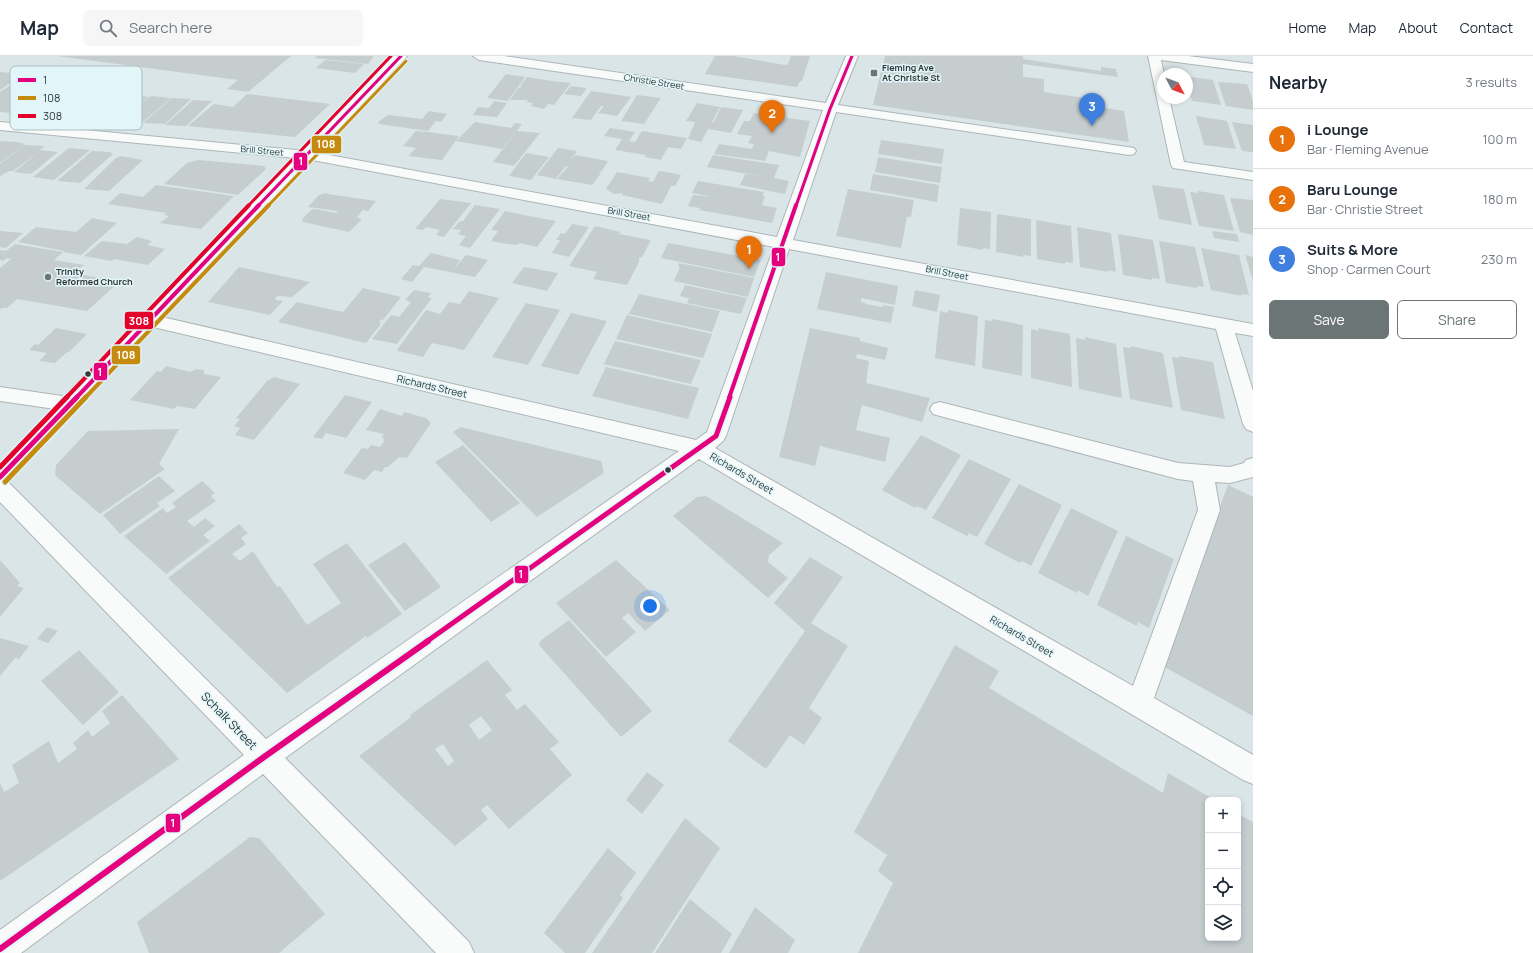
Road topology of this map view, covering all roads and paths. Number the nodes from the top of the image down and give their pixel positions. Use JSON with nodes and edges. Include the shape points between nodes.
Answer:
{"nodes":[{"id":1,"x":401,"y":56,"type":"edge"},
{"id":2,"x":479,"y":56,"type":"edge"},
{"id":3,"x":852,"y":56,"type":"edge"},
{"id":4,"x":1154,"y":56,"type":"edge"},
{"id":5,"x":1160,"y":56,"type":"edge"},
{"id":6,"x":1253,"y":68,"type":"edge"},
{"id":7,"x":1157,"y":70,"type":"edge"},
{"id":8,"x":1164,"y":104,"type":"edge"},
{"id":9,"x":830,"y":109,"type":"junction"},
{"id":10,"x":0,"y":126,"type":"edge"},
{"id":11,"x":10,"y":127,"type":"edge"},
{"id":12,"x":42,"y":130,"type":"edge"},
{"id":13,"x":1129,"y":152,"type":"dead end"},
{"id":14,"x":307,"y":155,"type":"junction"},
{"id":15,"x":1253,"y":176,"type":"edge"},
{"id":16,"x":783,"y":242,"type":"junction"},
{"id":17,"x":149,"y":320,"type":"junction"},
{"id":18,"x":1224,"y":325,"type":"junction"},
{"id":19,"x":1253,"y":330,"type":"edge"},
{"id":20,"x":0,"y":394,"type":"edge"},
{"id":21,"x":69,"y":404,"type":"junction"},
{"id":22,"x":940,"y":409,"type":"dead end"},
{"id":23,"x":1253,"y":424,"type":"edge"},
{"id":24,"x":698,"y":448,"type":"junction"},
{"id":25,"x":1253,"y":466,"type":"edge"},
{"id":26,"x":1203,"y":473,"type":"junction"},
{"id":27,"x":0,"y":477,"type":"edge"},
{"id":28,"x":0,"y":488,"type":"edge"},
{"id":29,"x":1139,"y":704,"type":"junction"},
{"id":30,"x":264,"y":757,"type":"junction"},
{"id":31,"x":1253,"y":770,"type":"edge"},
{"id":32,"x":0,"y":949,"type":"edge"},
{"id":33,"x":458,"y":953,"type":"edge"}],
"edges":[{"from":1,"to":14,"type":"street"},
{"from":2,"to":9,"type":"street","name":"Christie Street"},
{"from":3,"to":9,"type":"street"},
{"from":4,"to":7,"type":"street"},
{"from":5,"to":6,"type":"street"},
{"from":8,"to":15,"type":"street","via":[[1178,165]]},
{"from":9,"to":13,"type":"street","name":"Christie Street"},
{"from":9,"to":16,"type":"street"},
{"from":10,"to":11,"type":"street","name":"Brill Street"},
{"from":12,"to":14,"type":"street","name":"Brill Street"},
{"from":14,"to":16,"type":"street","name":"Brill Street"},
{"from":14,"to":17,"type":"street"},
{"from":16,"to":18,"type":"street","name":"Brill Street"},
{"from":16,"to":24,"type":"street","via":[[716,436]]},
{"from":17,"to":21,"type":"street"},
{"from":17,"to":24,"type":"street","name":"Richards Street"},
{"from":18,"to":19,"type":"street","name":"Brill Street"},
{"from":18,"to":23,"type":"street"},
{"from":20,"to":21,"type":"street"},
{"from":21,"to":27,"type":"street"},
{"from":22,"to":26,"type":"street","via":[[1178,471]]},
{"from":24,"to":29,"type":"street","name":"Richards Street"},
{"from":24,"to":30,"type":"street"},
{"from":25,"to":26,"type":"street","via":[[1252,469],[1230,475]]},
{"from":26,"to":29,"type":"street","via":[[1209,510]]},
{"from":28,"to":30,"type":"street","name":"Schalk Street"},
{"from":29,"to":31,"type":"street","name":"Richards Street"},
{"from":30,"to":32,"type":"street"},
{"from":30,"to":33,"type":"street","name":"Schalk Street"}]}
